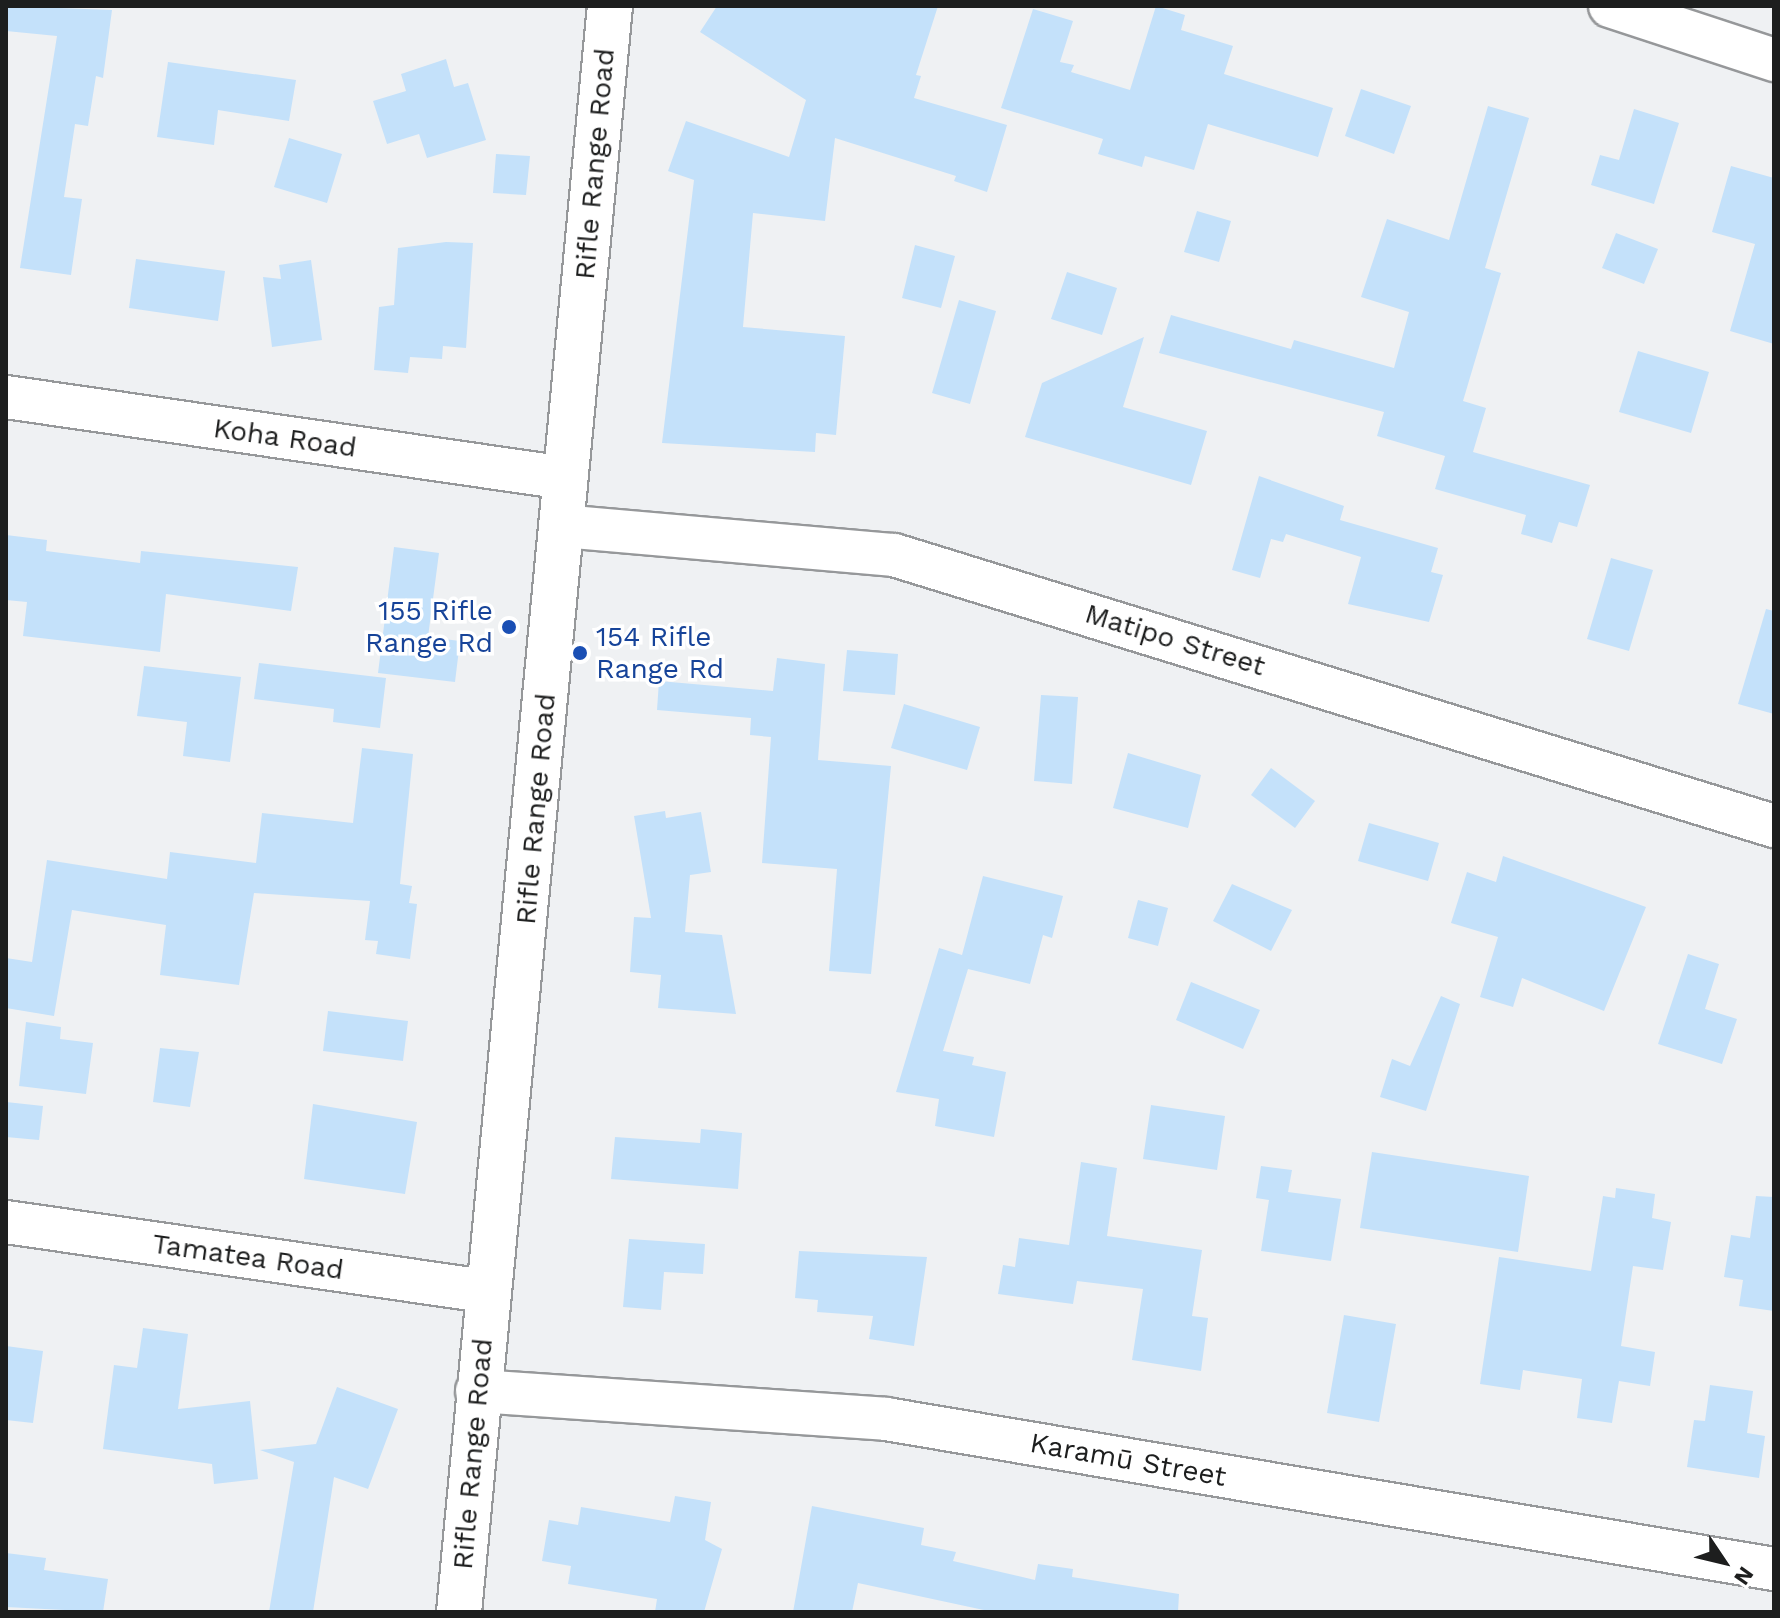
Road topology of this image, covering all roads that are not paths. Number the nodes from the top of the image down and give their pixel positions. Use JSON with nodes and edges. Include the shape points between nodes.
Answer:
{"nodes":[{"id":1,"x":610,"y":6,"type":"edge"},
{"id":2,"x":1610,"y":6,"type":"edge"},
{"id":3,"x":1774,"y":60,"type":"edge"},
{"id":4,"x":6,"y":397,"type":"edge"},
{"id":5,"x":565,"y":478,"type":"junction"},
{"id":6,"x":561,"y":526,"type":"junction"},
{"id":7,"x":1774,"y":826,"type":"edge"},
{"id":8,"x":6,"y":1222,"type":"edge"},
{"id":9,"x":489,"y":1292,"type":"junction"},
{"id":10,"x":477,"y":1391,"type":"junction"},
{"id":11,"x":1774,"y":1569,"type":"edge"},
{"id":12,"x":459,"y":1612,"type":"edge"}],
"edges":[{"from":1,"to":5,"type":"street","name":"Rifle Range Road"},
{"from":2,"to":3,"type":"street"},
{"from":4,"to":5,"type":"street","name":"Koha Road"},
{"from":5,"to":6,"type":"street","name":"Rifle Range Road"},
{"from":6,"to":7,"type":"street","name":"Matipo Street","via":[[894,555]]},
{"from":6,"to":9,"type":"street","name":"Rifle Range Road"},
{"from":8,"to":9,"type":"street","name":"Tamatea Road"},
{"from":9,"to":10,"type":"street","name":"Rifle Range Road"},
{"from":10,"to":11,"type":"street","name":"Karamū Street","via":[[886,1419]]},
{"from":10,"to":12,"type":"street","name":"Rifle Range Road"}]}
